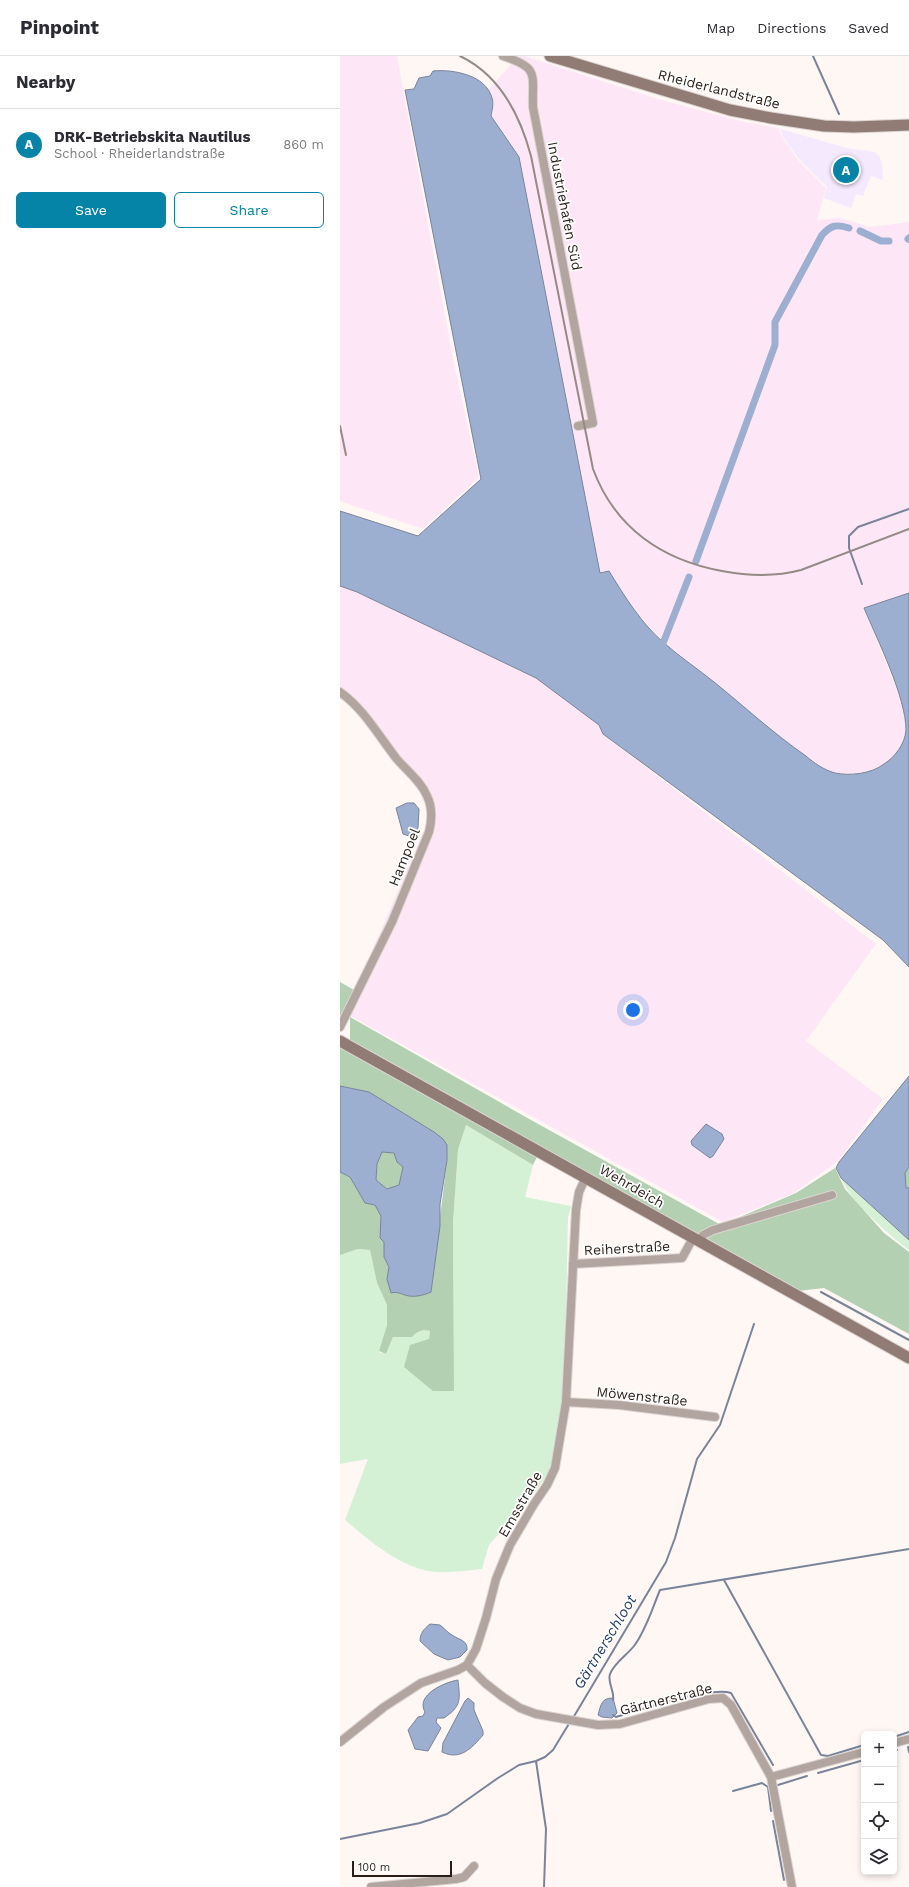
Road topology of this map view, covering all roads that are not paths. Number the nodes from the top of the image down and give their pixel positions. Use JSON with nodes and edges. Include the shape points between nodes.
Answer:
{"nodes":[{"id":1,"x":503,"y":56,"type":"edge"},
{"id":2,"x":550,"y":56,"type":"edge"},
{"id":3,"x":909,"y":124,"type":"edge"},
{"id":4,"x":578,"y":426,"type":"dead end"},
{"id":5,"x":340,"y":692,"type":"edge"},
{"id":6,"x":340,"y":1027,"type":"edge"},
{"id":7,"x":340,"y":1042,"type":"edge"},
{"id":8,"x":586,"y":1177,"type":"junction"},
{"id":9,"x":832,"y":1196,"type":"dead end"},
{"id":10,"x":696,"y":1239,"type":"junction"},
{"id":11,"x":573,"y":1264,"type":"junction"},
{"id":12,"x":909,"y":1358,"type":"edge"},
{"id":13,"x":566,"y":1402,"type":"junction"},
{"id":14,"x":715,"y":1416,"type":"dead end"},
{"id":15,"x":467,"y":1665,"type":"junction"},
{"id":16,"x":909,"y":1739,"type":"edge"},
{"id":17,"x":340,"y":1742,"type":"edge"},
{"id":18,"x":897,"y":1742,"type":"edge"},
{"id":19,"x":861,"y":1753,"type":"edge"},
{"id":20,"x":771,"y":1777,"type":"junction"},
{"id":21,"x":474,"y":1866,"type":"dead end"},
{"id":22,"x":371,"y":1887,"type":"edge"},
{"id":23,"x":792,"y":1887,"type":"edge"}],
"edges":[{"from":1,"to":4,"type":"street","name":"Industriehafen Süd","via":[[523,63],[534,76],[533,107],[593,423]]},
{"from":2,"to":3,"type":"street","name":"Rheiderlandstraße","via":[[723,108],[764,117],[824,126]]},
{"from":5,"to":6,"type":"street","name":"Hampoel","via":[[365,716],[396,758],[421,786],[427,795],[432,819],[392,922]]},
{"from":7,"to":8,"type":"street","name":"Wehrdeich"},
{"from":8,"to":10,"type":"street","name":"Wehrdeich"},
{"from":8,"to":11,"type":"street","name":"Emsstraße","via":[[579,1192]]},
{"from":9,"to":10,"type":"street","via":[[713,1230]]},
{"from":10,"to":11,"type":"street","name":"Reiherstraße","via":[[682,1258]]},
{"from":10,"to":12,"type":"street","name":"Wehrdeich"},
{"from":11,"to":13,"type":"street","name":"Emsstraße"},
{"from":13,"to":14,"type":"street","name":"Möwenstraße"},
{"from":13,"to":15,"type":"street","name":"Emsstraße","via":[[555,1468],[510,1545],[496,1579],[476,1649]]},
{"from":15,"to":17,"type":"street","via":[[420,1683],[384,1707]]},
{"from":15,"to":20,"type":"street","name":"Gärtnerstraße","via":[[485,1683],[520,1708],[536,1714],[598,1725],[620,1724],[709,1699],[723,1698],[731,1706]]},
{"from":16,"to":18,"type":"street"},
{"from":19,"to":20,"type":"street"},
{"from":20,"to":23,"type":"street","name":"Gärtnerstraße"},
{"from":21,"to":22,"type":"street","via":[[464,1877],[456,1879]]}]}
